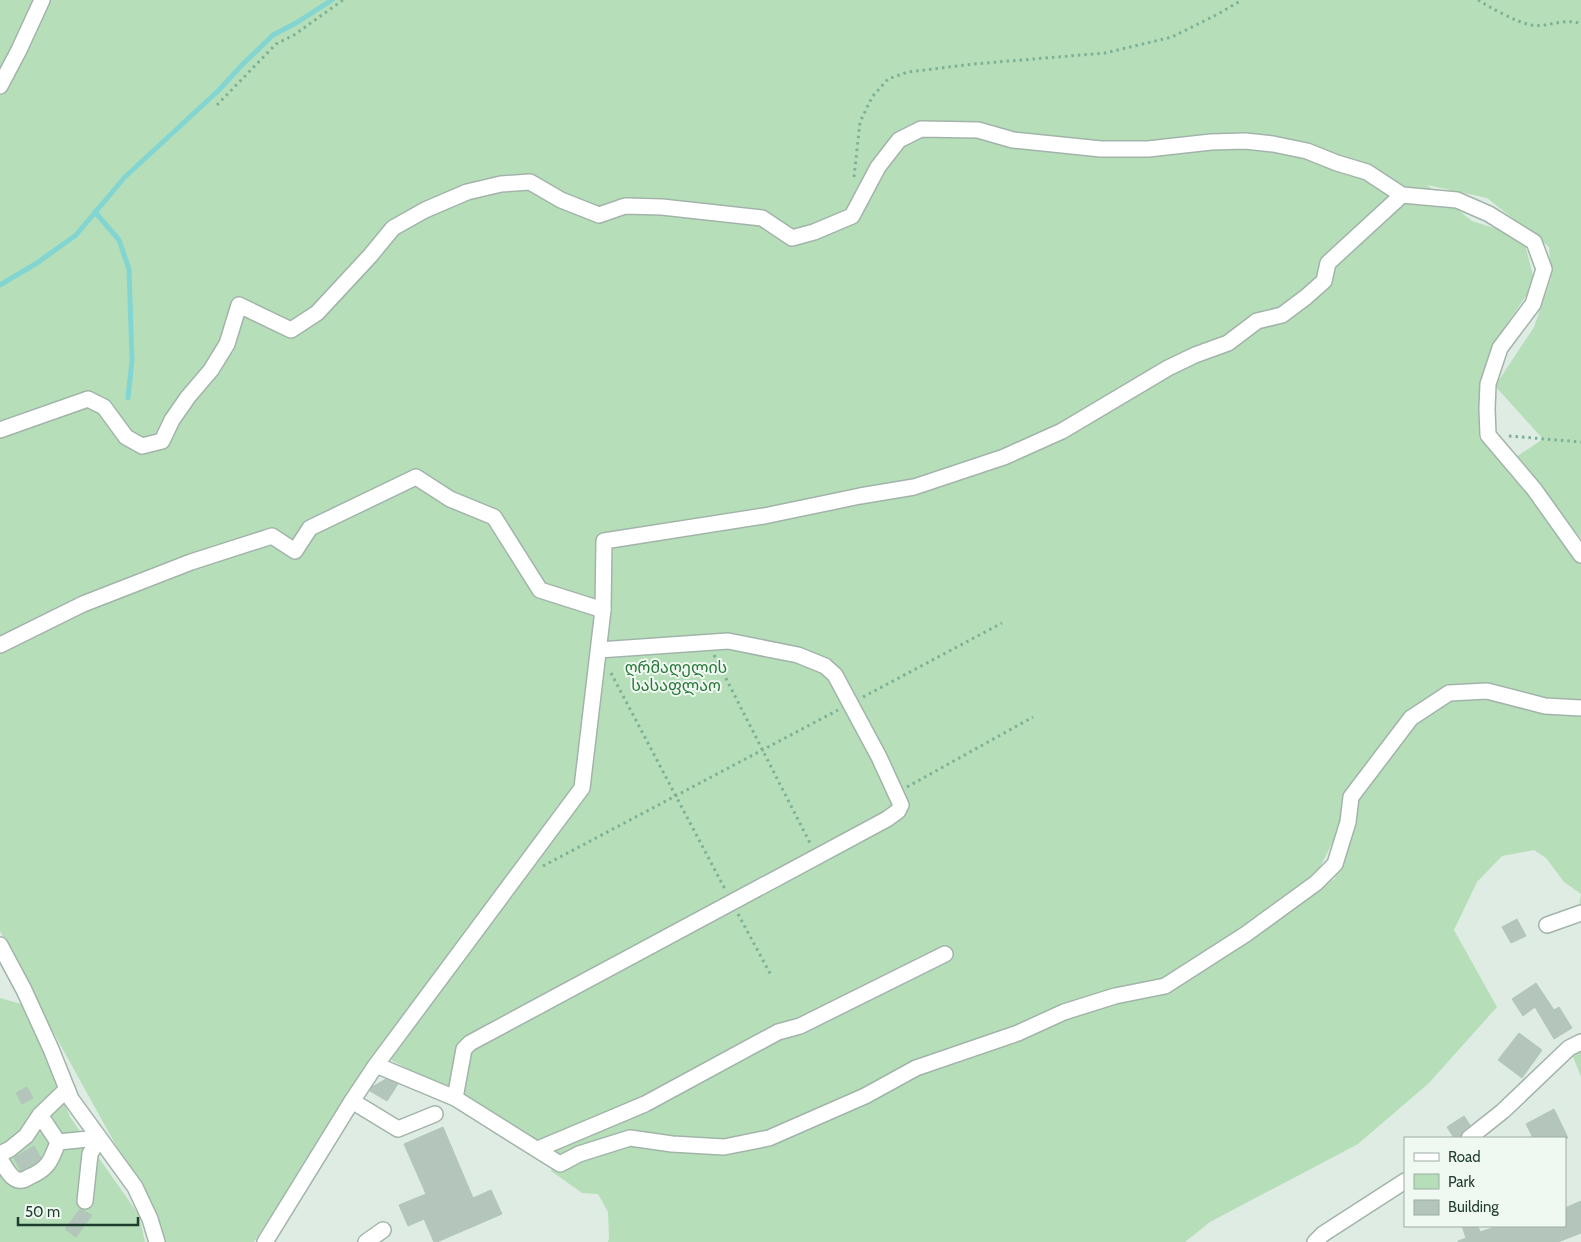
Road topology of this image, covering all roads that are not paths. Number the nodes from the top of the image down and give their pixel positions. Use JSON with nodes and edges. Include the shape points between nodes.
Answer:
{"nodes":[{"id":1,"x":42,"y":0,"type":"edge"},
{"id":2,"x":0,"y":86,"type":"edge"},
{"id":3,"x":1402,"y":195,"type":"junction"},
{"id":4,"x":0,"y":430,"type":"edge"},
{"id":5,"x":1581,"y":555,"type":"edge"},
{"id":6,"x":603,"y":610,"type":"junction"},
{"id":7,"x":0,"y":645,"type":"edge"},
{"id":8,"x":599,"y":650,"type":"junction"},
{"id":9,"x":1581,"y":708,"type":"edge"},
{"id":10,"x":1581,"y":914,"type":"edge"},
{"id":11,"x":1547,"y":926,"type":"dead end"},
{"id":12,"x":0,"y":945,"type":"edge"},
{"id":13,"x":945,"y":954,"type":"dead end"},
{"id":14,"x":1581,"y":1042,"type":"edge"},
{"id":15,"x":376,"y":1065,"type":"junction"},
{"id":16,"x":67,"y":1089,"type":"junction"},
{"id":17,"x":454,"y":1098,"type":"junction"},
{"id":18,"x":352,"y":1102,"type":"junction"},
{"id":19,"x":435,"y":1114,"type":"dead end"},
{"id":20,"x":40,"y":1115,"type":"junction"},
{"id":21,"x":1470,"y":1137,"type":"edge"},
{"id":22,"x":99,"y":1138,"type":"junction"},
{"id":23,"x":58,"y":1142,"type":"junction"},
{"id":24,"x":538,"y":1149,"type":"junction"},
{"id":25,"x":0,"y":1154,"type":"edge"},
{"id":26,"x":0,"y":1159,"type":"edge"},
{"id":27,"x":1404,"y":1182,"type":"edge"},
{"id":28,"x":85,"y":1201,"type":"dead end"},
{"id":29,"x":383,"y":1230,"type":"dead end"},
{"id":30,"x":158,"y":1242,"type":"edge"},
{"id":31,"x":266,"y":1242,"type":"edge"},
{"id":32,"x":366,"y":1242,"type":"edge"},
{"id":33,"x":1315,"y":1242,"type":"edge"}],
"edges":[{"from":1,"to":2,"type":"street"},
{"from":3,"to":4,"type":"street","via":[[1367,172],[1307,150],[1273,144],[1237,141],[1148,149],[1101,149],[1012,140],[978,130],[921,129],[899,140],[878,167],[852,216],[792,238],[762,218],[625,206],[600,215],[561,200],[530,182],[501,184],[467,192],[393,228],[317,314],[291,330],[238,304],[227,344],[211,370],[188,397],[162,441],[142,446],[126,437],[104,407],[88,399]]},
{"from":3,"to":5,"type":"street","via":[[1457,200],[1489,214],[1534,242],[1544,269],[1533,304],[1500,348],[1488,384],[1488,435],[1534,489]]},
{"from":3,"to":6,"type":"street","via":[[1328,263],[1324,281],[1282,314],[1257,321],[1228,343],[1186,359],[1062,431],[1004,457],[914,487],[764,516],[604,541]]},
{"from":6,"to":7,"type":"street","via":[[540,590],[494,517],[450,499],[416,477],[310,528],[295,551],[272,536],[191,562],[83,604]]},
{"from":6,"to":8,"type":"street"},
{"from":8,"to":15,"type":"street","via":[[582,788]]},
{"from":8,"to":17,"type":"street","via":[[728,641],[798,656],[825,666],[835,675],[901,805],[898,812],[887,819],[470,1043],[464,1049]]},
{"from":9,"to":24,"type":"street","via":[[1545,706],[1487,691],[1449,692],[1411,718],[1350,797],[1348,822],[1335,864],[1316,883],[1246,934],[1165,986],[1115,996],[1064,1012],[1018,1033],[916,1068],[865,1096],[769,1138],[724,1147],[630,1138],[579,1154],[560,1164]]},
{"from":10,"to":11,"type":"street"},
{"from":12,"to":16,"type":"street"},
{"from":13,"to":24,"type":"street","via":[[800,1026],[778,1032],[646,1104]]},
{"from":14,"to":21,"type":"street","via":[[1569,1048],[1503,1112]]},
{"from":15,"to":17,"type":"street"},
{"from":15,"to":18,"type":"street"},
{"from":16,"to":20,"type":"street"},
{"from":16,"to":22,"type":"street"},
{"from":17,"to":24,"type":"street"},
{"from":18,"to":19,"type":"street","via":[[398,1129]]},
{"from":18,"to":31,"type":"street"},
{"from":20,"to":23,"type":"street"},
{"from":20,"to":25,"type":"street","via":[[26,1136]]},
{"from":22,"to":23,"type":"street"},
{"from":22,"to":28,"type":"street","via":[[90,1154]]},
{"from":22,"to":30,"type":"street","via":[[135,1187]]},
{"from":23,"to":26,"type":"street","via":[[44,1170],[24,1180],[12,1177]]},
{"from":27,"to":33,"type":"street"},
{"from":29,"to":32,"type":"street"}]}
